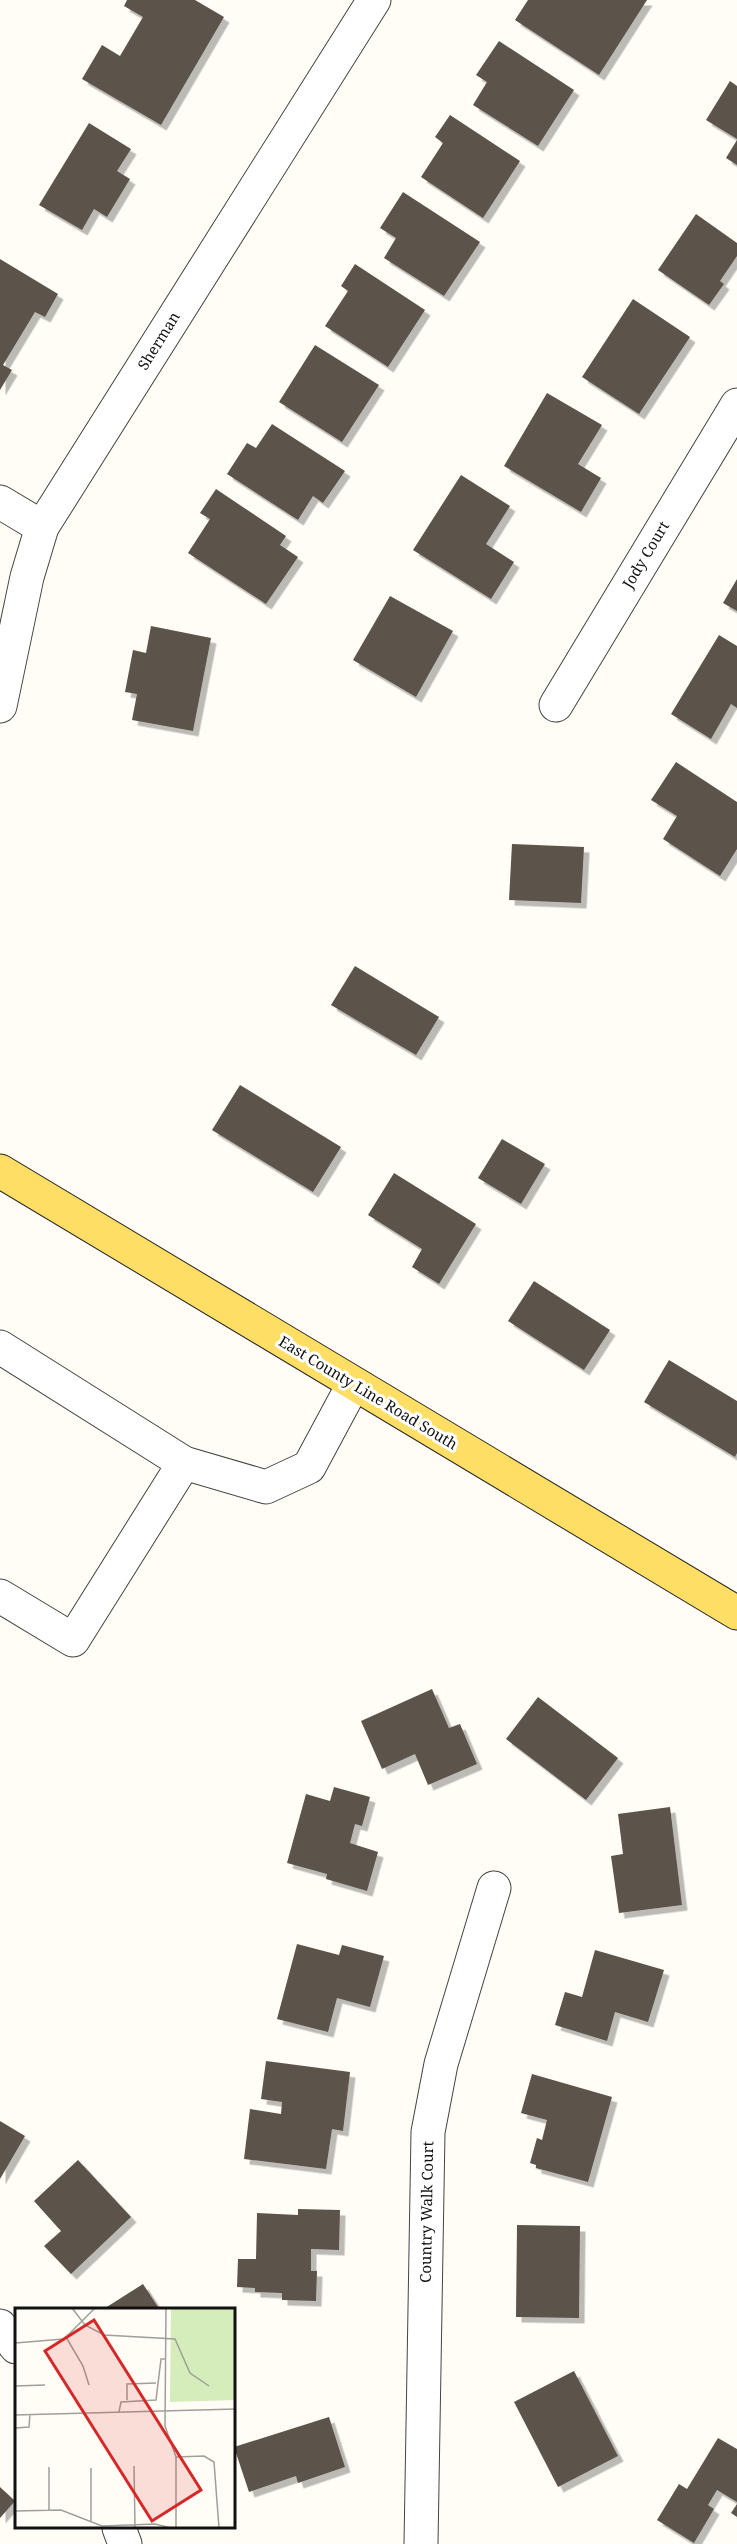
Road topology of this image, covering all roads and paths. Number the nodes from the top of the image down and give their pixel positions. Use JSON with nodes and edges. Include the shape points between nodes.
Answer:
{"nodes":[{"id":1,"x":374,"y":0,"type":"edge"},
{"id":2,"x":737,"y":405,"type":"edge"},
{"id":3,"x":0,"y":502,"type":"edge"},
{"id":4,"x":42,"y":527,"type":"junction"},
{"id":5,"x":556,"y":705,"type":"dead end"},
{"id":6,"x":0,"y":706,"type":"edge"},
{"id":7,"x":0,"y":1171,"type":"edge"},
{"id":8,"x":0,"y":1347,"type":"edge"},
{"id":9,"x":352,"y":1385,"type":"junction"},
{"id":10,"x":184,"y":1463,"type":"junction"},
{"id":11,"x":0,"y":1596,"type":"edge"},
{"id":12,"x":737,"y":1613,"type":"edge"},
{"id":13,"x":494,"y":1888,"type":"dead end"},
{"id":14,"x":0,"y":2326,"type":"edge"},
{"id":15,"x":15,"y":2346,"type":"edge"},
{"id":16,"x":119,"y":2529,"type":"edge"},
{"id":17,"x":125,"y":2544,"type":"edge"},
{"id":18,"x":421,"y":2544,"type":"edge"}],
"edges":[{"from":1,"to":4,"type":"street","name":"Sherman"},
{"from":2,"to":5,"type":"street","name":"Jody Court"},
{"from":3,"to":4,"type":"street"},
{"from":4,"to":6,"type":"street","name":"Sherman","via":[[27,577]]},
{"from":7,"to":9,"type":"main road","name":"East County Line Road South"},
{"from":8,"to":10,"type":"street"},
{"from":9,"to":10,"type":"street","via":[[309,1467],[277,1482],[266,1487]]},
{"from":9,"to":12,"type":"main road","name":"East County Line Road South"},
{"from":10,"to":11,"type":"street","via":[[73,1640]]},
{"from":13,"to":18,"type":"street","name":"Country Walk Court","via":[[441,2064],[428,2132]]},
{"from":14,"to":15,"type":"street"},
{"from":16,"to":17,"type":"street"}]}
